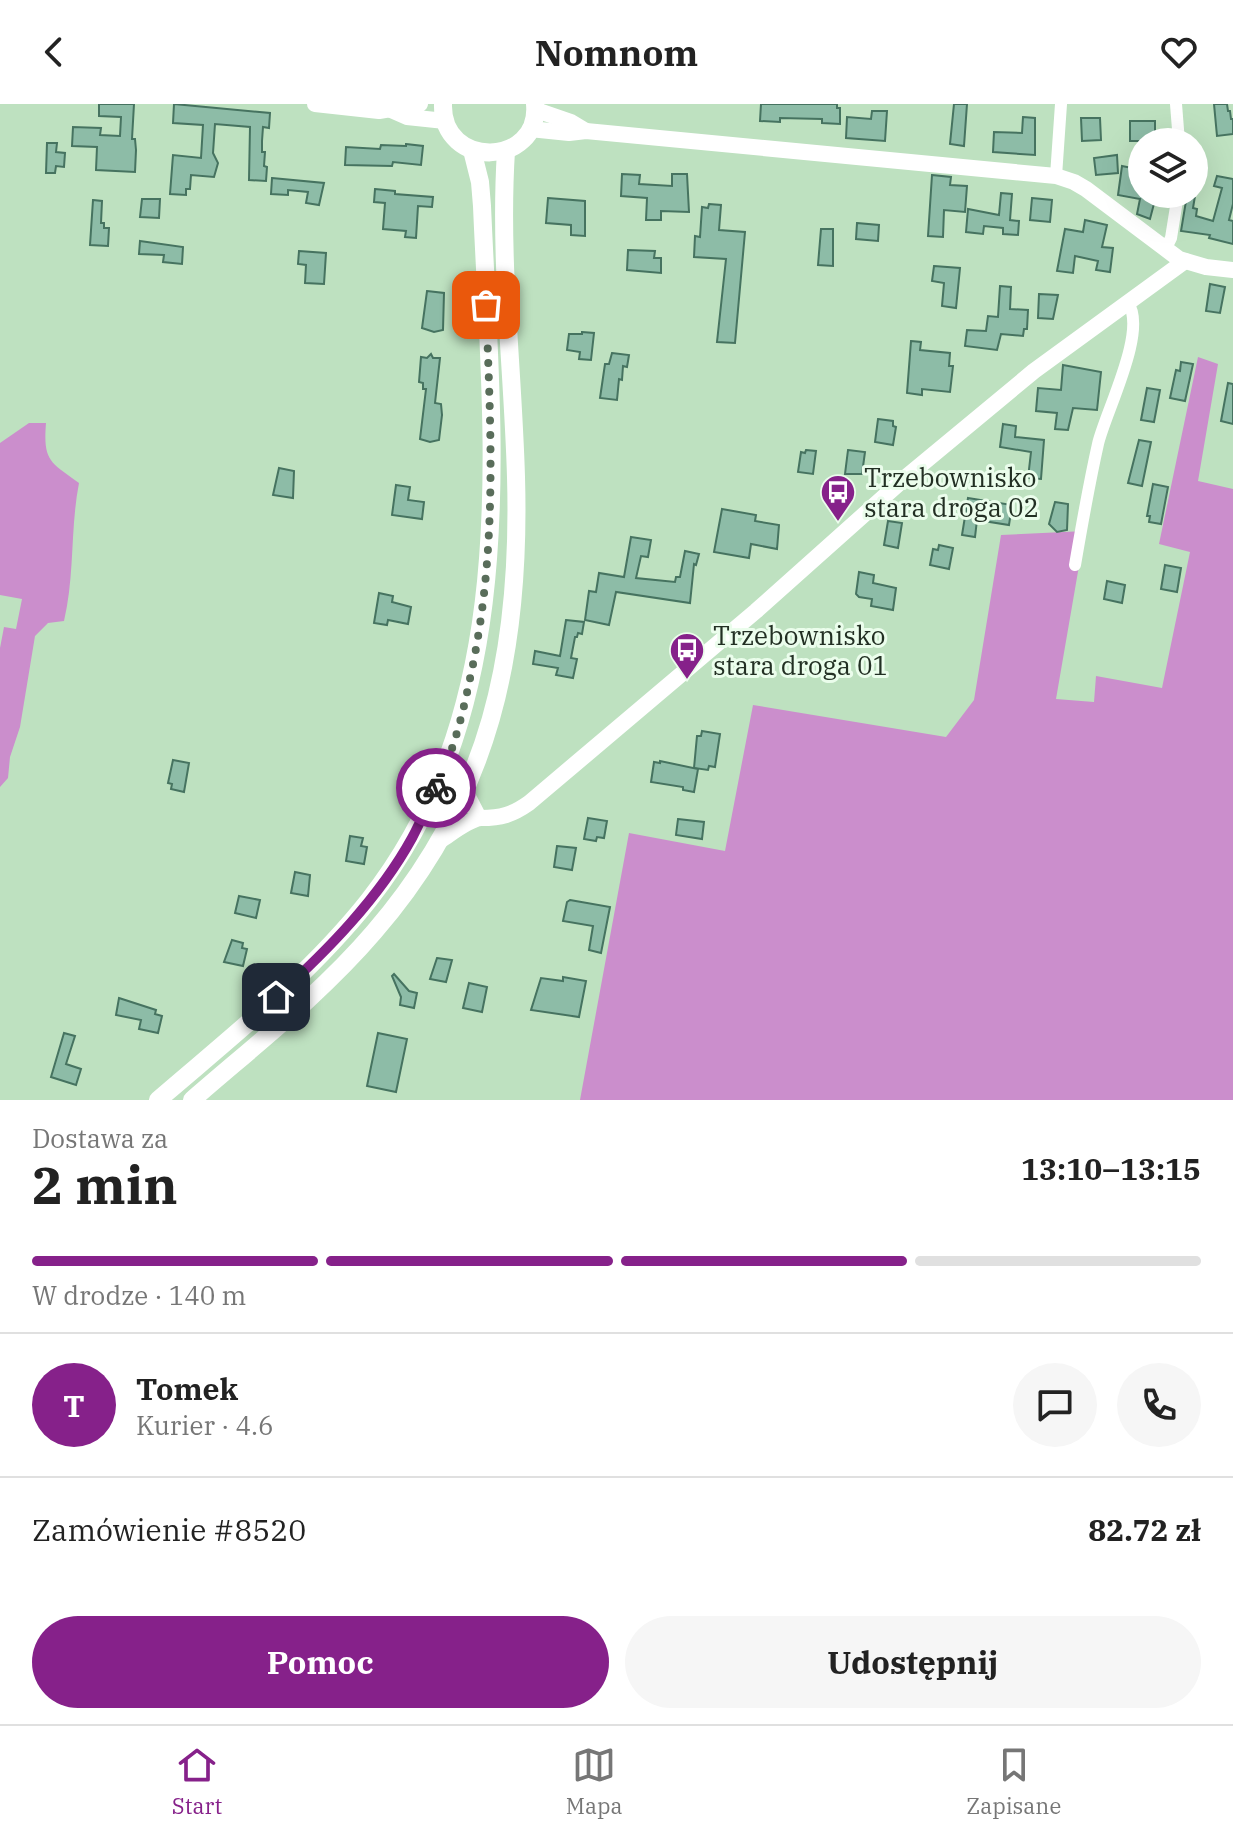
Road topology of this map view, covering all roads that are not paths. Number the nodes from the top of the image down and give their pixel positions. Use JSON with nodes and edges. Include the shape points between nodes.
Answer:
{"nodes":[{"id":1,"x":315,"y":104,"type":"edge"},
{"id":2,"x":420,"y":104,"type":"edge"},
{"id":3,"x":1061,"y":104,"type":"edge"},
{"id":4,"x":1176,"y":104,"type":"edge"},
{"id":5,"x":391,"y":107,"type":"edge"},
{"id":6,"x":444,"y":113,"type":"edge"},
{"id":7,"x":534,"y":114,"type":"edge"},
{"id":8,"x":1178,"y":128,"type":"edge"},
{"id":9,"x":472,"y":150,"type":"junction"},
{"id":10,"x":506,"y":151,"type":"junction"},
{"id":11,"x":1056,"y":176,"type":"junction"},
{"id":12,"x":1176,"y":208,"type":"edge"},
{"id":13,"x":1165,"y":250,"type":"junction"},
{"id":14,"x":1185,"y":261,"type":"junction"},
{"id":15,"x":1233,"y":270,"type":"edge"},
{"id":16,"x":1128,"y":303,"type":"junction"},
{"id":17,"x":1075,"y":565,"type":"dead end"},
{"id":18,"x":481,"y":625,"type":"junction"},
{"id":19,"x":511,"y":629,"type":"junction"},
{"id":20,"x":465,"y":791,"type":"junction"},
{"id":21,"x":479,"y":818,"type":"junction"},
{"id":22,"x":441,"y":840,"type":"junction"},
{"id":23,"x":158,"y":1100,"type":"edge"},
{"id":24,"x":192,"y":1100,"type":"edge"}],
"edges":[{"from":1,"to":5,"type":"street"},
{"from":2,"to":5,"type":"street"},
{"from":3,"to":11,"type":"street"},
{"from":4,"to":8,"type":"street"},
{"from":5,"to":6,"type":"street","via":[[407,117]]},
{"from":6,"to":9,"type":"main road","via":[[460,144]]},
{"from":7,"to":10,"type":"main road","via":[[516,146]]},
{"from":7,"to":11,"type":"street","via":[[569,133]]},
{"from":9,"to":10,"type":"main road"},
{"from":9,"to":18,"type":"main road","via":[[482,206],[493,453]]},
{"from":10,"to":19,"type":"main road","via":[[516,478]]},
{"from":11,"to":13,"type":"street","via":[[1086,189]]},
{"from":12,"to":13,"type":"street"},
{"from":13,"to":14,"type":"street"},
{"from":14,"to":15,"type":"street"},
{"from":14,"to":16,"type":"street"},
{"from":16,"to":17,"type":"street","via":[[1134,320],[1128,356],[1099,440]]},
{"from":16,"to":21,"type":"street","via":[[1034,371],[926,461],[529,803],[507,817]]},
{"from":18,"to":19,"type":"main road","via":[[494,612],[501,613]]},
{"from":18,"to":23,"type":"main road","via":[[462,718],[411,840],[327,950]]},
{"from":19,"to":20,"type":"main road","via":[[496,708]]},
{"from":20,"to":21,"type":"street"},
{"from":20,"to":22,"type":"main road"},
{"from":21,"to":22,"type":"street"},
{"from":22,"to":24,"type":"main road","via":[[401,900],[344,965]]}]}
